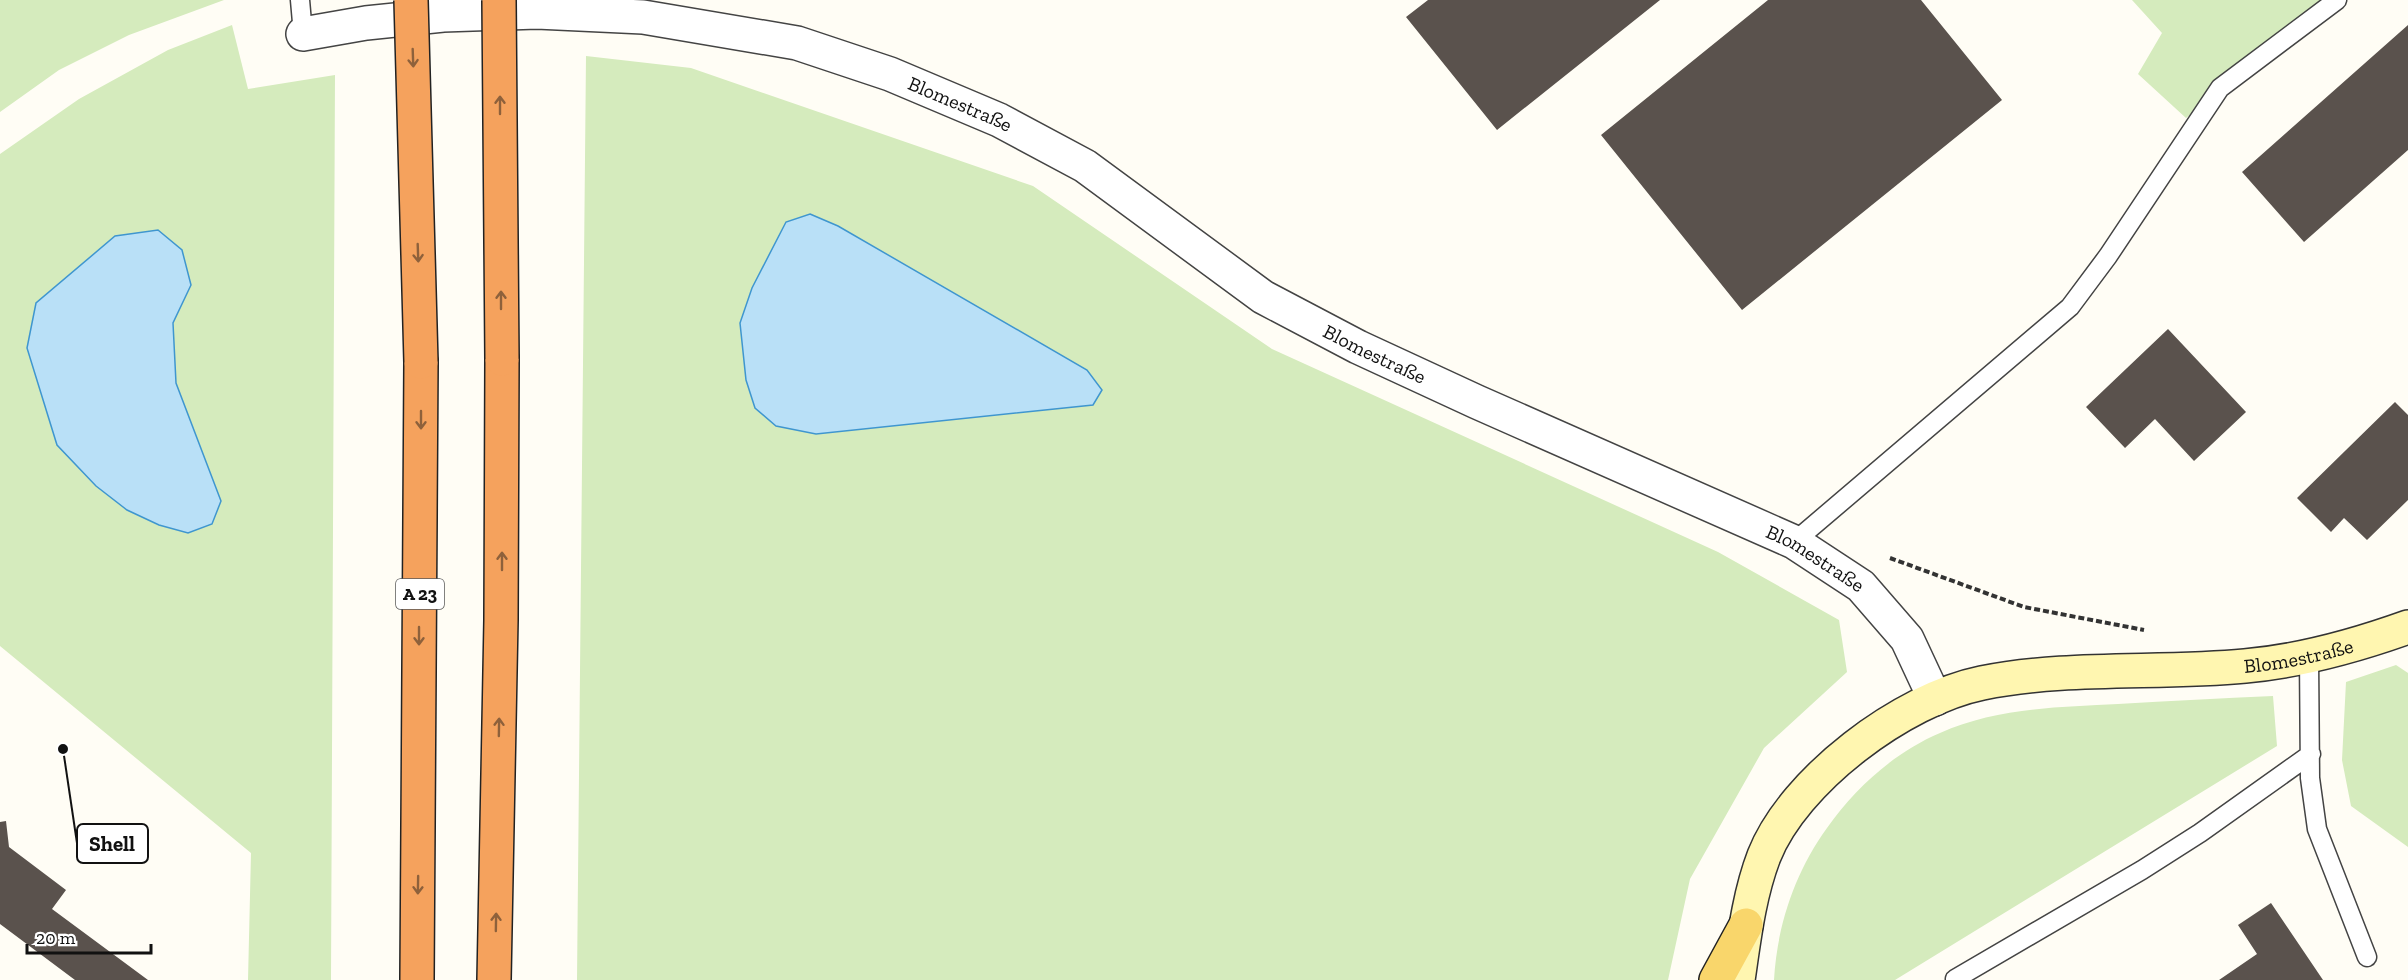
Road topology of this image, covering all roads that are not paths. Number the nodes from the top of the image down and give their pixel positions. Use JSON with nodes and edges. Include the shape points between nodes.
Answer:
{"nodes":[{"id":1,"x":300,"y":0,"type":"edge"},
{"id":2,"x":411,"y":0,"type":"edge"},
{"id":3,"x":499,"y":0,"type":"edge"},
{"id":4,"x":2337,"y":0,"type":"edge"},
{"id":5,"x":303,"y":34,"type":"joint"},
{"id":6,"x":1794,"y":542,"type":"junction"},
{"id":7,"x":2408,"y":627,"type":"edge"},
{"id":8,"x":2309,"y":657,"type":"junction"},
{"id":9,"x":1935,"y":699,"type":"junction"},
{"id":10,"x":2310,"y":754,"type":"junction"},
{"id":11,"x":1746,"y":925,"type":"junction"},
{"id":12,"x":2367,"y":957,"type":"dead end"},
{"id":13,"x":1955,"y":979,"type":"edge"},
{"id":14,"x":417,"y":980,"type":"edge"},
{"id":15,"x":494,"y":980,"type":"edge"},
{"id":16,"x":1716,"y":980,"type":"edge"},
{"id":17,"x":1738,"y":980,"type":"edge"}],
"edges":[{"from":1,"to":5,"type":"lane"},
{"from":2,"to":14,"type":"highway","number":"A 23","one_way":true,"bridge":true,"via":[[421,362]]},
{"from":15,"to":3,"type":"highway","one_way":true,"bridge":true,"via":[[501,620]]},
{"from":4,"to":6,"type":"lane","via":[[2220,88],[2070,307]]},
{"from":5,"to":6,"type":"street","name":"Blomestraße","via":[[443,15],[537,12],[643,17],[796,43],[891,74],[999,120],[1085,165],[1263,297],[1358,347]]},
{"from":6,"to":9,"type":"street","name":"Blomestraße","via":[[1861,586],[1907,639]]},
{"from":7,"to":8,"type":"main road","name":"Blomestraße"},
{"from":8,"to":9,"type":"main road","name":"Blomestraße","via":[[2245,666],[2028,676],[1981,683]]},
{"from":8,"to":10,"type":"lane"},
{"from":9,"to":11,"type":"main road","via":[[1870,734],[1812,784],[1781,825],[1764,856]]},
{"from":10,"to":12,"type":"lane","via":[[2317,829]]},
{"from":10,"to":13,"type":"lane","via":[[2152,864]]},
{"from":11,"to":16,"type":"main road"},
{"from":11,"to":17,"type":"main road"}]}
